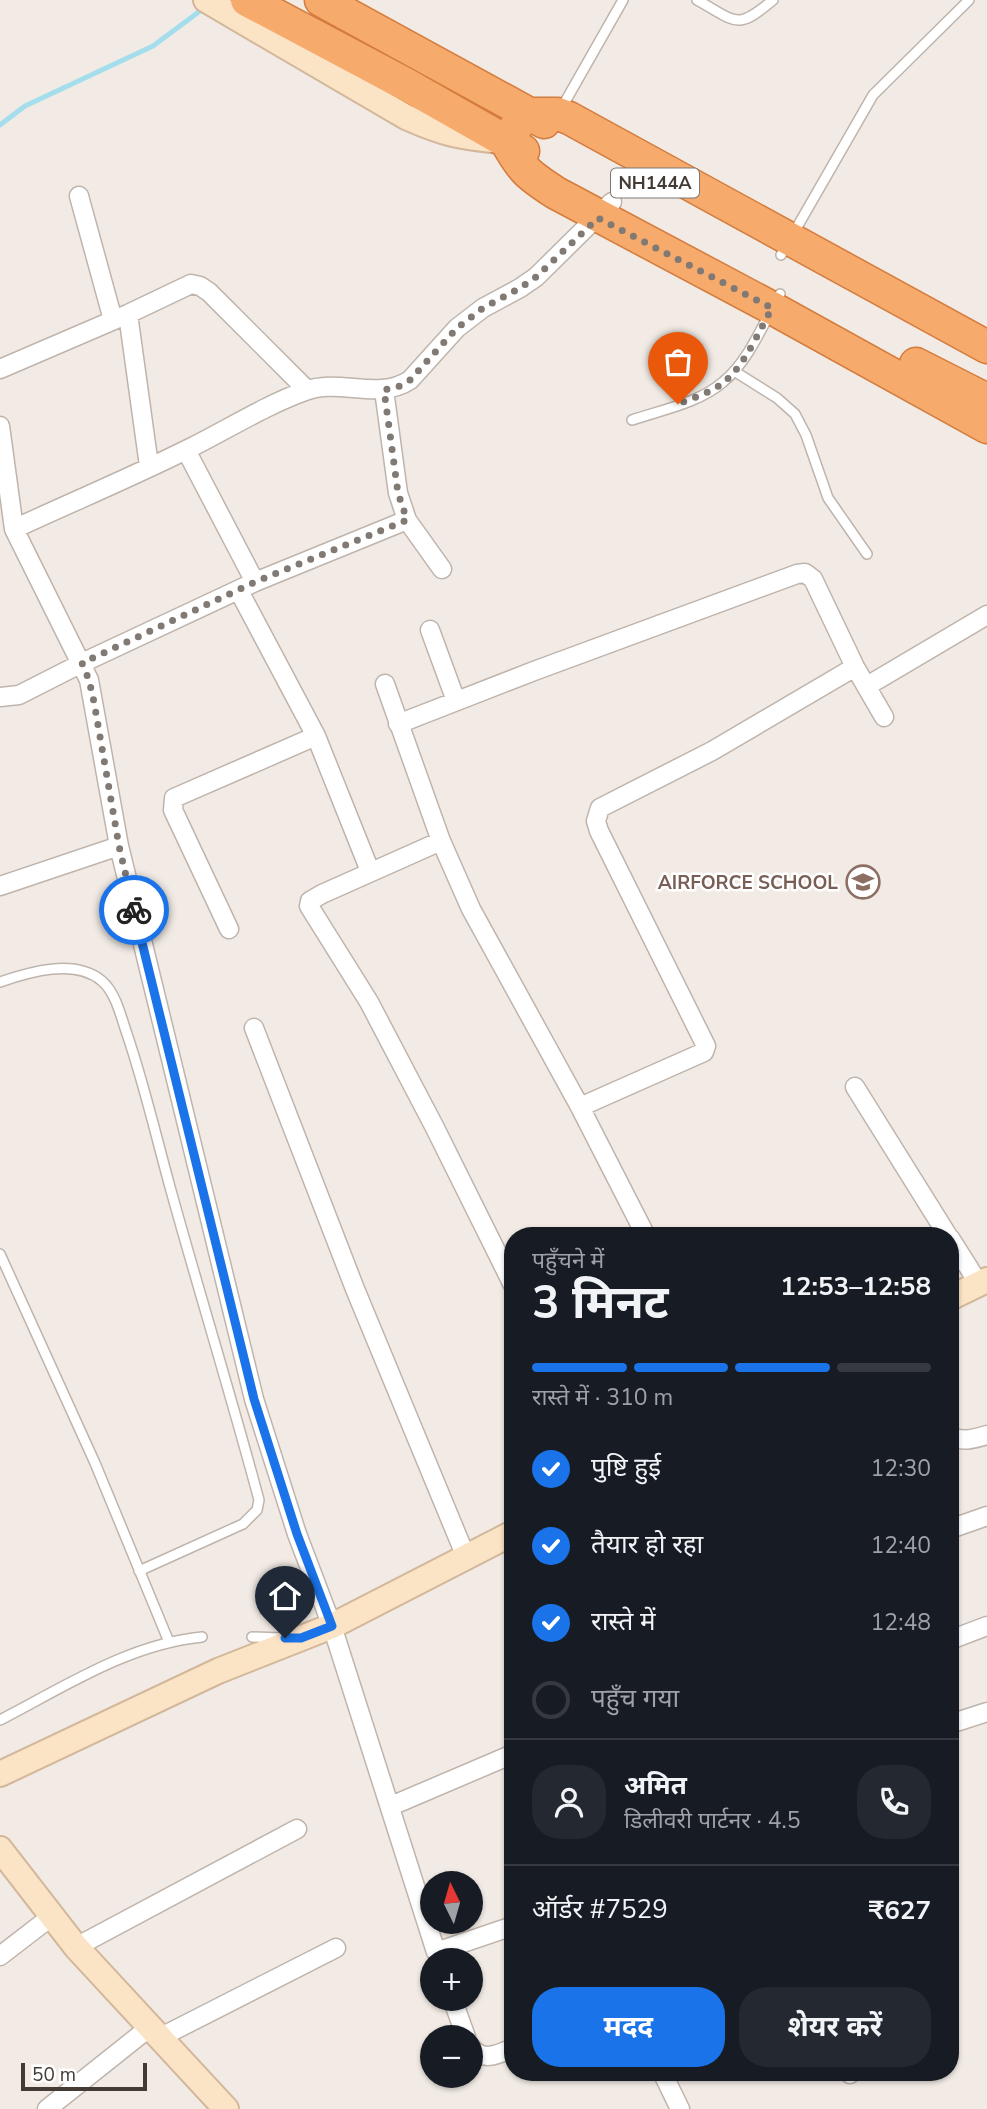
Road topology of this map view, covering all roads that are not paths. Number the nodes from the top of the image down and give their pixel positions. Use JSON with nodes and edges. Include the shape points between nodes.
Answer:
{"nodes":[{"id":1,"x":321,"y":0,"type":"edge"},
{"id":2,"x":348,"y":0,"type":"edge"},
{"id":3,"x":623,"y":0,"type":"edge"},
{"id":4,"x":697,"y":0,"type":"edge"},
{"id":5,"x":773,"y":0,"type":"edge"},
{"id":6,"x":969,"y":0,"type":"edge"},
{"id":7,"x":226,"y":3,"type":"edge"},
{"id":8,"x":545,"y":118,"type":"junction"},
{"id":9,"x":506,"y":141,"type":"junction"},
{"id":10,"x":79,"y":196,"type":"dead end"},
{"id":11,"x":605,"y":210,"type":"junction"},
{"id":12,"x":785,"y":247,"type":"junction"},
{"id":13,"x":776,"y":301,"type":"junction"},
{"id":14,"x":121,"y":317,"type":"junction"},
{"id":15,"x":987,"y":347,"type":"edge"},
{"id":16,"x":0,"y":369,"type":"edge"},
{"id":17,"x":987,"y":369,"type":"edge"},
{"id":18,"x":734,"y":371,"type":"junction"},
{"id":19,"x":307,"y":390,"type":"junction"},
{"id":20,"x":384,"y":390,"type":"junction"},
{"id":21,"x":987,"y":400,"type":"edge"},
{"id":22,"x":632,"y":420,"type":"dead end"},
{"id":23,"x":0,"y":426,"type":"edge"},
{"id":24,"x":987,"y":427,"type":"edge"},
{"id":25,"x":186,"y":450,"type":"junction"},
{"id":26,"x":149,"y":466,"type":"junction"},
{"id":27,"x":407,"y":520,"type":"junction"},
{"id":28,"x":14,"y":528,"type":"junction"},
{"id":29,"x":867,"y":554,"type":"dead end"},
{"id":30,"x":443,"y":569,"type":"dead end"},
{"id":31,"x":247,"y":587,"type":"junction"},
{"id":32,"x":987,"y":615,"type":"edge"},
{"id":33,"x":430,"y":630,"type":"dead end"},
{"id":34,"x":82,"y":663,"type":"junction"},
{"id":35,"x":855,"y":667,"type":"junction"},
{"id":36,"x":385,"y":684,"type":"dead end"},
{"id":37,"x":867,"y":686,"type":"junction"},
{"id":38,"x":0,"y":697,"type":"edge"},
{"id":39,"x":456,"y":701,"type":"junction"},
{"id":40,"x":884,"y":717,"type":"dead end"},
{"id":41,"x":398,"y":724,"type":"junction"},
{"id":42,"x":316,"y":736,"type":"junction"},
{"id":43,"x":440,"y":841,"type":"junction"},
{"id":44,"x":119,"y":846,"type":"junction"},
{"id":45,"x":370,"y":871,"type":"junction"},
{"id":46,"x":0,"y":886,"type":"edge"},
{"id":47,"x":229,"y":929,"type":"dead end"},
{"id":48,"x":0,"y":982,"type":"edge"},
{"id":49,"x":254,"y":1028,"type":"dead end"},
{"id":50,"x":855,"y":1087,"type":"dead end"},
{"id":51,"x":580,"y":1107,"type":"junction"},
{"id":52,"x":641,"y":1227,"type":"edge"},
{"id":53,"x":943,"y":1227,"type":"edge"},
{"id":54,"x":959,"y":1250,"type":"edge"},
{"id":55,"x":0,"y":1254,"type":"edge"},
{"id":56,"x":504,"y":1268,"type":"edge"},
{"id":57,"x":983,"y":1282,"type":"edge"},
{"id":58,"x":959,"y":1294,"type":"edge"},
{"id":59,"x":987,"y":1435,"type":"edge"},
{"id":60,"x":959,"y":1440,"type":"edge"},
{"id":61,"x":987,"y":1516,"type":"edge"},
{"id":62,"x":959,"y":1526,"type":"edge"},
{"id":63,"x":504,"y":1539,"type":"edge"},
{"id":64,"x":466,"y":1558,"type":"junction"},
{"id":65,"x":139,"y":1570,"type":"junction"},
{"id":66,"x":332,"y":1626,"type":"junction"},
{"id":67,"x":987,"y":1626,"type":"edge"},
{"id":68,"x":202,"y":1637,"type":"dead end"},
{"id":69,"x":252,"y":1637,"type":"dead end"},
{"id":70,"x":959,"y":1637,"type":"edge"},
{"id":71,"x":301,"y":1638,"type":"junction"},
{"id":72,"x":169,"y":1642,"type":"junction"},
{"id":73,"x":987,"y":1712,"type":"edge"},
{"id":74,"x":0,"y":1720,"type":"edge"},
{"id":75,"x":959,"y":1721,"type":"edge"},
{"id":76,"x":504,"y":1759,"type":"edge"},
{"id":77,"x":0,"y":1774,"type":"edge"},
{"id":78,"x":391,"y":1806,"type":"junction"},
{"id":79,"x":297,"y":1829,"type":"dead end"},
{"id":80,"x":0,"y":1849,"type":"edge"},
{"id":81,"x":52,"y":1916,"type":"junction"},
{"id":82,"x":504,"y":1930,"type":"edge"},
{"id":83,"x":76,"y":1947,"type":"junction"},
{"id":84,"x":336,"y":1948,"type":"dead end"},
{"id":85,"x":435,"y":1948,"type":"edge"},
{"id":86,"x":457,"y":1948,"type":"edge"},
{"id":87,"x":0,"y":1956,"type":"edge"},
{"id":88,"x":156,"y":2032,"type":"junction"},
{"id":89,"x":504,"y":2051,"type":"edge"},
{"id":90,"x":483,"y":2056,"type":"edge"},
{"id":91,"x":666,"y":2081,"type":"edge"},
{"id":92,"x":47,"y":2109,"type":"edge"},
{"id":93,"x":226,"y":2109,"type":"edge"},
{"id":94,"x":680,"y":2109,"type":"edge"}],
"edges":[{"from":1,"to":8,"type":"highway","number":"NH144A"},
{"from":2,"to":8,"type":"street","via":[[478,68]]},
{"from":3,"to":8,"type":"lane"},
{"from":4,"to":5,"type":"lane","via":[[745,21]]},
{"from":6,"to":12,"type":"lane","via":[[873,95]]},
{"from":7,"to":9,"type":"highway","number":"NH144A","via":[[407,85]]},
{"from":8,"to":9,"type":"highway"},
{"from":8,"to":12,"type":"highway","number":"NH144A"},
{"from":9,"to":11,"type":"highway","number":"NH144A"},
{"from":10,"to":14,"type":"street"},
{"from":11,"to":13,"type":"highway","number":"NH144A"},
{"from":11,"to":20,"type":"street","via":[[536,277],[457,328],[410,380]]},
{"from":12,"to":15,"type":"highway"},
{"from":12,"to":17,"type":"highway","number":"NH144A"},
{"from":13,"to":18,"type":"lane"},
{"from":13,"to":21,"type":"highway","number":"NH144A"},
{"from":13,"to":24,"type":"highway"},
{"from":14,"to":16,"type":"street"},
{"from":14,"to":19,"type":"street","via":[[183,286],[200,286]]},
{"from":14,"to":26,"type":"street"},
{"from":18,"to":22,"type":"lane","via":[[700,396]]},
{"from":18,"to":29,"type":"lane","via":[[795,414],[828,498]]},
{"from":19,"to":20,"type":"street","via":[[335,386]]},
{"from":19,"to":25,"type":"street"},
{"from":20,"to":27,"type":"street","via":[[398,493]]},
{"from":23,"to":28,"type":"street"},
{"from":25,"to":26,"type":"street"},
{"from":25,"to":31,"type":"street"},
{"from":26,"to":28,"type":"street"},
{"from":27,"to":30,"type":"street"},
{"from":27,"to":31,"type":"street"},
{"from":28,"to":34,"type":"street"},
{"from":31,"to":34,"type":"street"},
{"from":31,"to":42,"type":"street"},
{"from":32,"to":37,"type":"street"},
{"from":33,"to":39,"type":"street"},
{"from":34,"to":38,"type":"street","via":[[19,695]]},
{"from":34,"to":44,"type":"street","via":[[98,724]]},
{"from":35,"to":37,"type":"street"},
{"from":35,"to":39,"type":"street","via":[[813,579],[805,573]]},
{"from":35,"to":51,"type":"street","via":[[712,751],[600,808],[596,821],[600,831],[706,1046],[704,1052]]},
{"from":36,"to":41,"type":"street"},
{"from":37,"to":40,"type":"street"},
{"from":39,"to":41,"type":"street"},
{"from":41,"to":43,"type":"street"},
{"from":42,"to":45,"type":"street"},
{"from":42,"to":47,"type":"street","via":[[174,798],[173,810]]},
{"from":43,"to":45,"type":"street"},
{"from":43,"to":51,"type":"street","via":[[471,909]]},
{"from":44,"to":46,"type":"street"},
{"from":44,"to":66,"type":"street","via":[[254,1399]]},
{"from":45,"to":56,"type":"street","via":[[310,901],[309,906],[369,1002]]},
{"from":48,"to":65,"type":"lane","via":[[25,974],[77,970],[104,982],[114,1000],[144,1085],[259,1500],[257,1510],[243,1524]]},
{"from":49,"to":64,"type":"street"},
{"from":50,"to":53,"type":"street"},
{"from":51,"to":52,"type":"street"},
{"from":54,"to":57,"type":"street"},
{"from":55,"to":65,"type":"lane"},
{"from":57,"to":58,"type":"street"},
{"from":59,"to":60,"type":"street"},
{"from":61,"to":62,"type":"street"},
{"from":63,"to":64,"type":"street"},
{"from":64,"to":66,"type":"street"},
{"from":65,"to":72,"type":"lane"},
{"from":66,"to":71,"type":"street"},
{"from":66,"to":78,"type":"street"},
{"from":67,"to":70,"type":"street"},
{"from":68,"to":72,"type":"lane"},
{"from":69,"to":71,"type":"lane"},
{"from":71,"to":77,"type":"street","via":[[218,1671]]},
{"from":72,"to":74,"type":"lane","via":[[127,1656]]},
{"from":73,"to":75,"type":"street"},
{"from":76,"to":78,"type":"street"},
{"from":78,"to":85,"type":"street"},
{"from":79,"to":83,"type":"street"},
{"from":80,"to":81,"type":"street"},
{"from":81,"to":83,"type":"street"},
{"from":81,"to":87,"type":"street"},
{"from":82,"to":86,"type":"street"},
{"from":83,"to":88,"type":"street"},
{"from":84,"to":88,"type":"street"},
{"from":88,"to":92,"type":"street"},
{"from":88,"to":93,"type":"street"},
{"from":89,"to":90,"type":"street"},
{"from":91,"to":94,"type":"street"}]}
